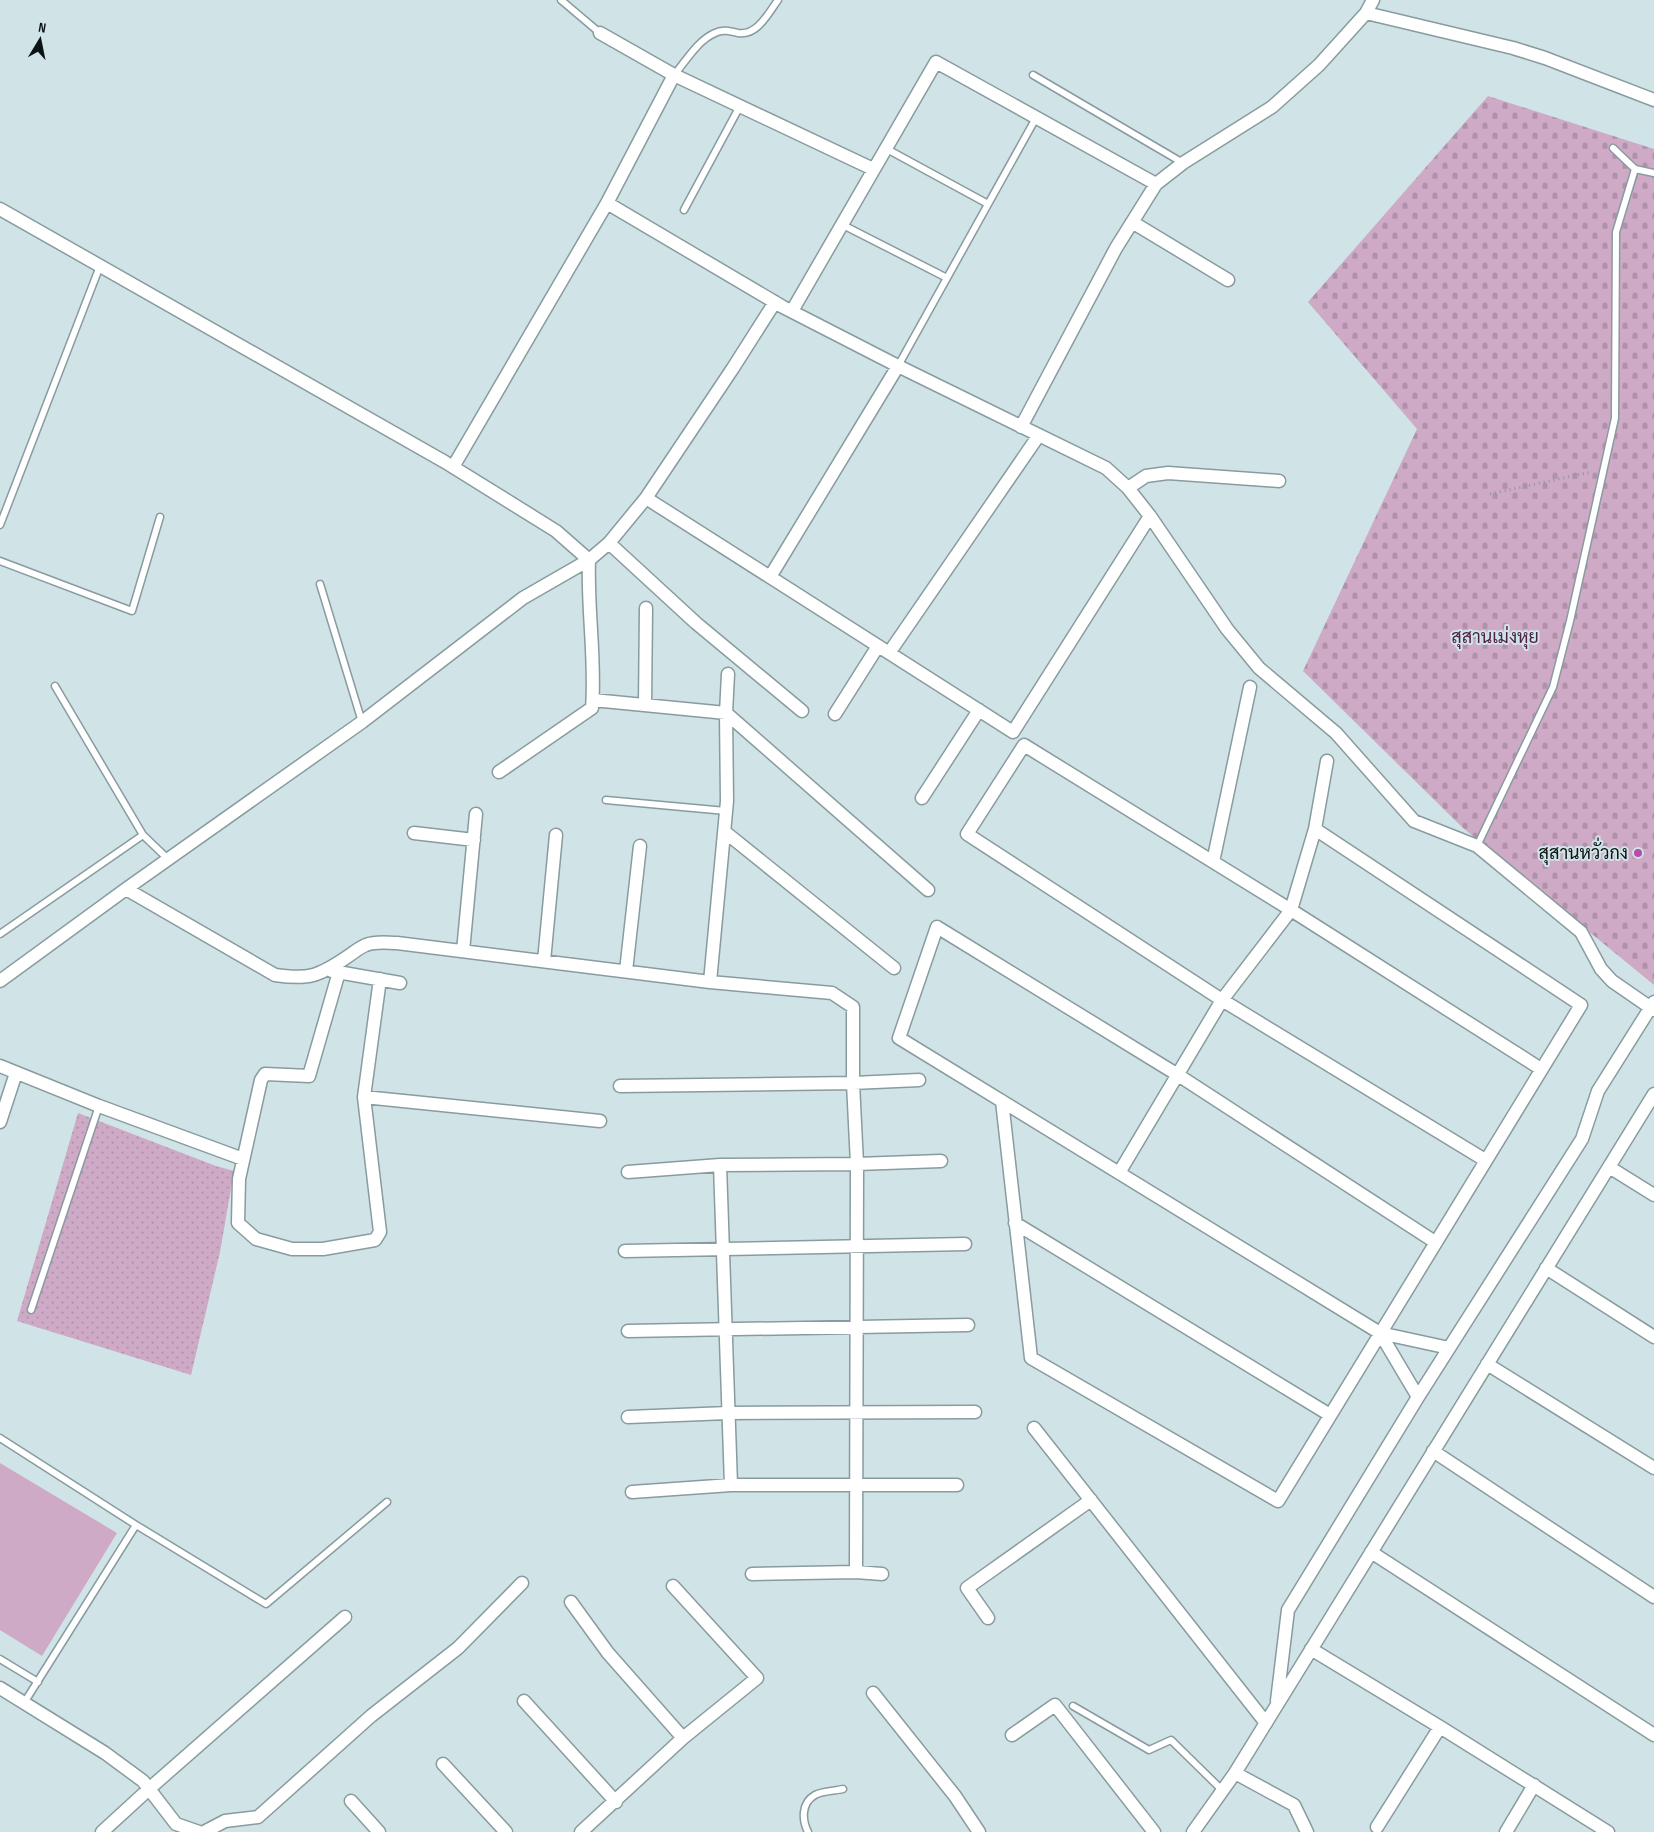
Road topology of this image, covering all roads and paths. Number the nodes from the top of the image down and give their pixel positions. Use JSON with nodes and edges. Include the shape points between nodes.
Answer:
{"nodes":[{"id":1,"x":561,"y":0,"type":"edge"},
{"id":2,"x":778,"y":0,"type":"edge"},
{"id":3,"x":1373,"y":0,"type":"edge"},
{"id":4,"x":1366,"y":13,"type":"junction"},
{"id":5,"x":600,"y":33,"type":"joint"},
{"id":6,"x":674,"y":75,"type":"junction"},
{"id":7,"x":1033,"y":75,"type":"dead end"},
{"id":8,"x":1654,"y":100,"type":"edge"},
{"id":9,"x":740,"y":106,"type":"junction"},
{"id":10,"x":1036,"y":118,"type":"junction"},
{"id":11,"x":885,"y":148,"type":"junction"},
{"id":12,"x":1613,"y":148,"type":"dead end"},
{"id":13,"x":1183,"y":163,"type":"junction"},
{"id":14,"x":873,"y":169,"type":"junction"},
{"id":15,"x":1635,"y":169,"type":"junction"},
{"id":16,"x":1654,"y":173,"type":"edge"},
{"id":17,"x":1156,"y":184,"type":"junction"},
{"id":18,"x":607,"y":203,"type":"junction"},
{"id":19,"x":988,"y":204,"type":"junction"},
{"id":20,"x":0,"y":210,"type":"edge"},
{"id":21,"x":684,"y":210,"type":"dead end"},
{"id":22,"x":1132,"y":222,"type":"junction"},
{"id":23,"x":841,"y":224,"type":"junction"},
{"id":24,"x":100,"y":266,"type":"junction"},
{"id":25,"x":947,"y":278,"type":"junction"},
{"id":26,"x":1228,"y":280,"type":"dead end"},
{"id":27,"x":775,"y":302,"type":"junction"},
{"id":28,"x":792,"y":311,"type":"junction"},
{"id":29,"x":898,"y":366,"type":"junction"},
{"id":30,"x":1021,"y":427,"type":"junction"},
{"id":31,"x":1038,"y":436,"type":"junction"},
{"id":32,"x":453,"y":467,"type":"junction"},
{"id":33,"x":1602,"y":474,"type":"junction"},
{"id":34,"x":1280,"y":481,"type":"dead end"},
{"id":35,"x":1128,"y":488,"type":"junction"},
{"id":36,"x":1490,"y":494,"type":"dead end"},
{"id":37,"x":646,"y":498,"type":"junction"},
{"id":38,"x":1150,"y":516,"type":"junction"},
{"id":39,"x":160,"y":517,"type":"dead end"},
{"id":40,"x":0,"y":525,"type":"edge"},
{"id":41,"x":609,"y":543,"type":"junction"},
{"id":42,"x":589,"y":560,"type":"junction"},
{"id":43,"x":0,"y":561,"type":"edge"},
{"id":44,"x":770,"y":577,"type":"junction"},
{"id":45,"x":320,"y":584,"type":"dead end"},
{"id":46,"x":646,"y":608,"type":"dead end"},
{"id":47,"x":884,"y":650,"type":"junction"},
{"id":48,"x":728,"y":674,"type":"dead end"},
{"id":49,"x":55,"y":686,"type":"dead end"},
{"id":50,"x":1250,"y":687,"type":"dead end"},
{"id":51,"x":593,"y":700,"type":"junction"},
{"id":52,"x":645,"y":704,"type":"junction"},
{"id":53,"x":979,"y":710,"type":"junction"},
{"id":54,"x":802,"y":711,"type":"dead end"},
{"id":55,"x":726,"y":713,"type":"junction"},
{"id":56,"x":835,"y":714,"type":"dead end"},
{"id":57,"x":362,"y":722,"type":"junction"},
{"id":58,"x":1327,"y":762,"type":"dead end"},
{"id":59,"x":499,"y":772,"type":"dead end"},
{"id":60,"x":922,"y":798,"type":"dead end"},
{"id":61,"x":606,"y":800,"type":"dead end"},
{"id":62,"x":726,"y":811,"type":"junction"},
{"id":63,"x":476,"y":814,"type":"dead end"},
{"id":64,"x":1315,"y":829,"type":"junction"},
{"id":65,"x":725,"y":832,"type":"junction"},
{"id":66,"x":414,"y":833,"type":"dead end"},
{"id":67,"x":143,"y":835,"type":"junction"},
{"id":68,"x":556,"y":835,"type":"dead end"},
{"id":69,"x":474,"y":840,"type":"junction"},
{"id":70,"x":640,"y":846,"type":"dead end"},
{"id":71,"x":1477,"y":846,"type":"junction"},
{"id":72,"x":168,"y":859,"type":"junction"},
{"id":73,"x":1214,"y":862,"type":"junction"},
{"id":74,"x":126,"y":889,"type":"junction"},
{"id":75,"x":928,"y":890,"type":"dead end"},
{"id":76,"x":1291,"y":910,"type":"junction"},
{"id":77,"x":0,"y":934,"type":"edge"},
{"id":78,"x":463,"y":951,"type":"junction"},
{"id":79,"x":544,"y":961,"type":"junction"},
{"id":80,"x":894,"y":968,"type":"dead end"},
{"id":81,"x":626,"y":971,"type":"junction"},
{"id":82,"x":333,"y":972,"type":"junction"},
{"id":83,"x":380,"y":980,"type":"junction"},
{"id":84,"x":0,"y":981,"type":"edge"},
{"id":85,"x":710,"y":982,"type":"junction"},
{"id":86,"x":400,"y":983,"type":"dead end"},
{"id":87,"x":1222,"y":1000,"type":"junction"},
{"id":88,"x":1652,"y":1007,"type":"edge"},
{"id":89,"x":0,"y":1066,"type":"edge"},
{"id":90,"x":1541,"y":1069,"type":"junction"},
{"id":91,"x":16,"y":1073,"type":"junction"},
{"id":92,"x":1178,"y":1074,"type":"junction"},
{"id":93,"x":918,"y":1080,"type":"dead end"},
{"id":94,"x":854,"y":1083,"type":"junction"},
{"id":95,"x":620,"y":1086,"type":"dead end"},
{"id":96,"x":1654,"y":1094,"type":"edge"},
{"id":97,"x":364,"y":1097,"type":"junction"},
{"id":98,"x":1002,"y":1101,"type":"junction"},
{"id":99,"x":98,"y":1106,"type":"junction"},
{"id":100,"x":600,"y":1121,"type":"dead end"},
{"id":101,"x":0,"y":1122,"type":"edge"},
{"id":102,"x":243,"y":1159,"type":"junction"},
{"id":103,"x":1485,"y":1160,"type":"junction"},
{"id":104,"x":940,"y":1161,"type":"dead end"},
{"id":105,"x":857,"y":1164,"type":"junction"},
{"id":106,"x":720,"y":1165,"type":"junction"},
{"id":107,"x":1609,"y":1167,"type":"junction"},
{"id":108,"x":628,"y":1172,"type":"dead end"},
{"id":109,"x":1119,"y":1173,"type":"junction"},
{"id":110,"x":1654,"y":1195,"type":"edge"},
{"id":111,"x":1015,"y":1223,"type":"junction"},
{"id":112,"x":1435,"y":1242,"type":"junction"},
{"id":113,"x":965,"y":1244,"type":"dead end"},
{"id":114,"x":858,"y":1248,"type":"junction"},
{"id":115,"x":723,"y":1250,"type":"junction"},
{"id":116,"x":625,"y":1251,"type":"dead end"},
{"id":117,"x":1546,"y":1268,"type":"junction"},
{"id":118,"x":31,"y":1310,"type":"dead end"},
{"id":119,"x":968,"y":1325,"type":"dead end"},
{"id":120,"x":857,"y":1328,"type":"junction"},
{"id":121,"x":727,"y":1329,"type":"junction"},
{"id":122,"x":628,"y":1331,"type":"dead end"},
{"id":123,"x":1380,"y":1333,"type":"junction"},
{"id":124,"x":1654,"y":1337,"type":"edge"},
{"id":125,"x":1449,"y":1348,"type":"junction"},
{"id":126,"x":1487,"y":1364,"type":"junction"},
{"id":127,"x":1418,"y":1397,"type":"junction"},
{"id":128,"x":857,"y":1412,"type":"junction"},
{"id":129,"x":975,"y":1412,"type":"dead end"},
{"id":130,"x":728,"y":1413,"type":"junction"},
{"id":131,"x":1330,"y":1415,"type":"junction"},
{"id":132,"x":628,"y":1417,"type":"dead end"},
{"id":133,"x":1034,"y":1428,"type":"dead end"},
{"id":134,"x":0,"y":1438,"type":"edge"},
{"id":135,"x":1433,"y":1451,"type":"junction"},
{"id":136,"x":1654,"y":1468,"type":"edge"},
{"id":137,"x":731,"y":1485,"type":"junction"},
{"id":138,"x":857,"y":1486,"type":"junction"},
{"id":139,"x":956,"y":1486,"type":"dead end"},
{"id":140,"x":632,"y":1492,"type":"dead end"},
{"id":141,"x":1091,"y":1500,"type":"junction"},
{"id":142,"x":387,"y":1502,"type":"dead end"},
{"id":143,"x":136,"y":1525,"type":"junction"},
{"id":144,"x":1371,"y":1552,"type":"junction"},
{"id":145,"x":856,"y":1572,"type":"junction"},
{"id":146,"x":752,"y":1574,"type":"dead end"},
{"id":147,"x":882,"y":1574,"type":"dead end"},
{"id":148,"x":522,"y":1583,"type":"dead end"},
{"id":149,"x":673,"y":1586,"type":"dead end"},
{"id":150,"x":1654,"y":1597,"type":"edge"},
{"id":151,"x":571,"y":1602,"type":"dead end"},
{"id":152,"x":345,"y":1617,"type":"dead end"},
{"id":153,"x":988,"y":1618,"type":"dead end"},
{"id":154,"x":1311,"y":1649,"type":"junction"},
{"id":155,"x":0,"y":1659,"type":"edge"},
{"id":156,"x":38,"y":1682,"type":"junction"},
{"id":157,"x":0,"y":1688,"type":"edge"},
{"id":158,"x":873,"y":1693,"type":"dead end"},
{"id":159,"x":524,"y":1701,"type":"dead end"},
{"id":160,"x":24,"y":1703,"type":"junction"},
{"id":161,"x":1073,"y":1706,"type":"dead end"},
{"id":162,"x":1276,"y":1706,"type":"junction"},
{"id":163,"x":1266,"y":1723,"type":"junction"},
{"id":164,"x":1440,"y":1727,"type":"junction"},
{"id":165,"x":1012,"y":1735,"type":"dead end"},
{"id":166,"x":1654,"y":1735,"type":"edge"},
{"id":167,"x":684,"y":1738,"type":"junction"},
{"id":168,"x":443,"y":1764,"type":"dead end"},
{"id":169,"x":1235,"y":1773,"type":"junction"},
{"id":170,"x":1534,"y":1785,"type":"junction"},
{"id":171,"x":150,"y":1788,"type":"junction"},
{"id":172,"x":844,"y":1789,"type":"dead end"},
{"id":173,"x":1222,"y":1790,"type":"junction"},
{"id":174,"x":351,"y":1801,"type":"dead end"},
{"id":175,"x":616,"y":1802,"type":"junction"},
{"id":176,"x":1378,"y":1827,"type":"dead end"},
{"id":177,"x":102,"y":1832,"type":"edge"},
{"id":178,"x":199,"y":1832,"type":"edge"},
{"id":179,"x":204,"y":1832,"type":"edge"},
{"id":180,"x":379,"y":1832,"type":"edge"},
{"id":181,"x":506,"y":1832,"type":"edge"},
{"id":182,"x":582,"y":1832,"type":"edge"},
{"id":183,"x":808,"y":1832,"type":"edge"},
{"id":184,"x":979,"y":1832,"type":"edge"},
{"id":185,"x":1154,"y":1832,"type":"edge"},
{"id":186,"x":1193,"y":1832,"type":"edge"},
{"id":187,"x":1307,"y":1832,"type":"edge"},
{"id":188,"x":1506,"y":1832,"type":"edge"},
{"id":189,"x":1608,"y":1832,"type":"edge"}],
"edges":[{"from":1,"to":5,"type":"lane"},
{"from":2,"to":6,"type":"lane","via":[[751,32],[721,30],[712,34],[701,42]]},
{"from":3,"to":4,"type":"street"},
{"from":4,"to":8,"type":"street","via":[[1513,48]]},
{"from":4,"to":13,"type":"street","via":[[1319,65],[1272,106]]},
{"from":5,"to":6,"type":"street"},
{"from":6,"to":9,"type":"street"},
{"from":6,"to":18,"type":"street"},
{"from":7,"to":13,"type":"lane"},
{"from":9,"to":14,"type":"street"},
{"from":9,"to":21,"type":"lane"},
{"from":10,"to":11,"type":"street","via":[[936,62]]},
{"from":10,"to":17,"type":"street"},
{"from":10,"to":19,"type":"lane"},
{"from":11,"to":14,"type":"street"},
{"from":11,"to":19,"type":"lane"},
{"from":12,"to":15,"type":"lane"},
{"from":13,"to":17,"type":"street"},
{"from":14,"to":23,"type":"street"},
{"from":15,"to":16,"type":"lane"},
{"from":15,"to":33,"type":"lane","via":[[1616,232],[1615,418]]},
{"from":17,"to":22,"type":"street"},
{"from":18,"to":27,"type":"street"},
{"from":18,"to":32,"type":"street"},
{"from":19,"to":25,"type":"lane"},
{"from":20,"to":24,"type":"street"},
{"from":22,"to":26,"type":"street"},
{"from":22,"to":30,"type":"street"},
{"from":23,"to":25,"type":"lane"},
{"from":23,"to":28,"type":"street"},
{"from":24,"to":32,"type":"street"},
{"from":24,"to":40,"type":"lane"},
{"from":25,"to":29,"type":"lane"},
{"from":27,"to":28,"type":"street"},
{"from":27,"to":37,"type":"street"},
{"from":28,"to":29,"type":"street"},
{"from":29,"to":30,"type":"street"},
{"from":29,"to":44,"type":"street"},
{"from":30,"to":31,"type":"street"},
{"from":31,"to":35,"type":"street","via":[[1106,468]]},
{"from":31,"to":47,"type":"street"},
{"from":32,"to":42,"type":"street","via":[[556,531]]},
{"from":33,"to":36,"type":"path","via":[[1586,473]]},
{"from":33,"to":71,"type":"lane","via":[[1553,688]]},
{"from":34,"to":35,"type":"street","via":[[1161,473],[1146,476]]},
{"from":35,"to":38,"type":"street"},
{"from":37,"to":41,"type":"street"},
{"from":37,"to":44,"type":"street"},
{"from":38,"to":53,"type":"street","via":[[1013,732]]},
{"from":38,"to":71,"type":"street","via":[[1227,628],[1259,668],[1336,733],[1414,820]]},
{"from":39,"to":43,"type":"lane","via":[[132,611]]},
{"from":41,"to":42,"type":"street"},
{"from":41,"to":54,"type":"street","via":[[696,623]]},
{"from":42,"to":51,"type":"street"},
{"from":42,"to":57,"type":"street","via":[[523,598]]},
{"from":44,"to":47,"type":"street"},
{"from":45,"to":57,"type":"lane"},
{"from":46,"to":52,"type":"street"},
{"from":47,"to":53,"type":"street"},
{"from":47,"to":56,"type":"street"},
{"from":48,"to":55,"type":"street"},
{"from":49,"to":67,"type":"lane"},
{"from":50,"to":73,"type":"street"},
{"from":51,"to":52,"type":"street"},
{"from":51,"to":59,"type":"street","via":[[592,708]]},
{"from":52,"to":55,"type":"street"},
{"from":53,"to":60,"type":"street"},
{"from":55,"to":62,"type":"street"},
{"from":55,"to":75,"type":"street"},
{"from":57,"to":72,"type":"street"},
{"from":58,"to":64,"type":"street"},
{"from":61,"to":62,"type":"lane"},
{"from":62,"to":65,"type":"street"},
{"from":63,"to":69,"type":"street"},
{"from":64,"to":76,"type":"street"},
{"from":64,"to":90,"type":"street","via":[[1581,1005]]},
{"from":65,"to":80,"type":"street"},
{"from":65,"to":85,"type":"street"},
{"from":66,"to":69,"type":"street"},
{"from":67,"to":72,"type":"lane"},
{"from":67,"to":77,"type":"lane"},
{"from":68,"to":79,"type":"street"},
{"from":69,"to":78,"type":"street"},
{"from":70,"to":81,"type":"street"},
{"from":71,"to":88,"type":"street","via":[[1581,932],[1612,981]]},
{"from":72,"to":74,"type":"street"},
{"from":73,"to":76,"type":"street"},
{"from":73,"to":87,"type":"street","via":[[1024,746],[967,834]]},
{"from":74,"to":82,"type":"street","via":[[275,975],[295,978]]},
{"from":74,"to":84,"type":"street"},
{"from":76,"to":87,"type":"street"},
{"from":76,"to":90,"type":"street"},
{"from":78,"to":79,"type":"street"},
{"from":78,"to":82,"type":"street","via":[[380,942],[366,945]]},
{"from":79,"to":81,"type":"street"},
{"from":81,"to":85,"type":"street"},
{"from":82,"to":83,"type":"street"},
{"from":82,"to":102,"type":"street","via":[[309,1076],[265,1074]]},
{"from":83,"to":86,"type":"street"},
{"from":83,"to":97,"type":"street"},
{"from":85,"to":94,"type":"street","via":[[832,993],[853,1007]]},
{"from":87,"to":92,"type":"street"},
{"from":87,"to":103,"type":"street"},
{"from":88,"to":125,"type":"street","via":[[1598,1091],[1582,1139]]},
{"from":89,"to":91,"type":"street"},
{"from":90,"to":103,"type":"street"},
{"from":91,"to":99,"type":"street"},
{"from":91,"to":101,"type":"street"},
{"from":92,"to":98,"type":"street","via":[[937,928],[898,1038]]},
{"from":92,"to":109,"type":"street"},
{"from":92,"to":112,"type":"street"},
{"from":93,"to":94,"type":"street"},
{"from":94,"to":95,"type":"street"},
{"from":94,"to":105,"type":"street"},
{"from":96,"to":107,"type":"street"},
{"from":97,"to":100,"type":"street"},
{"from":97,"to":102,"type":"street","via":[[380,1232],[375,1240],[323,1249],[292,1249],[256,1239],[238,1223]]},
{"from":98,"to":109,"type":"street"},
{"from":98,"to":111,"type":"street"},
{"from":99,"to":102,"type":"street"},
{"from":99,"to":118,"type":"lane"},
{"from":103,"to":112,"type":"street"},
{"from":104,"to":105,"type":"street"},
{"from":105,"to":106,"type":"street"},
{"from":105,"to":114,"type":"street"},
{"from":106,"to":108,"type":"street"},
{"from":106,"to":115,"type":"street"},
{"from":107,"to":110,"type":"street"},
{"from":107,"to":117,"type":"street"},
{"from":109,"to":123,"type":"street"},
{"from":111,"to":131,"type":"street"},
{"from":111,"to":131,"type":"street","via":[[1031,1358],[1278,1500]]},
{"from":112,"to":123,"type":"street"},
{"from":113,"to":114,"type":"street"},
{"from":114,"to":115,"type":"street"},
{"from":114,"to":120,"type":"street"},
{"from":115,"to":116,"type":"street"},
{"from":115,"to":121,"type":"street"},
{"from":117,"to":124,"type":"street"},
{"from":117,"to":126,"type":"street"},
{"from":119,"to":120,"type":"street"},
{"from":120,"to":121,"type":"street"},
{"from":120,"to":128,"type":"street"},
{"from":121,"to":122,"type":"street"},
{"from":121,"to":130,"type":"street"},
{"from":123,"to":125,"type":"street"},
{"from":123,"to":127,"type":"street"},
{"from":123,"to":131,"type":"street"},
{"from":125,"to":127,"type":"street"},
{"from":126,"to":135,"type":"street"},
{"from":126,"to":136,"type":"street"},
{"from":127,"to":162,"type":"street","via":[[1288,1610]]},
{"from":128,"to":129,"type":"street"},
{"from":128,"to":130,"type":"street"},
{"from":128,"to":138,"type":"street"},
{"from":130,"to":132,"type":"street"},
{"from":130,"to":137,"type":"street"},
{"from":133,"to":141,"type":"street"},
{"from":134,"to":143,"type":"lane"},
{"from":135,"to":144,"type":"street"},
{"from":135,"to":150,"type":"street"},
{"from":137,"to":138,"type":"street"},
{"from":137,"to":140,"type":"street"},
{"from":138,"to":139,"type":"street"},
{"from":138,"to":145,"type":"street"},
{"from":141,"to":153,"type":"street","via":[[967,1588]]},
{"from":141,"to":163,"type":"street"},
{"from":142,"to":143,"type":"lane","via":[[266,1604]]},
{"from":143,"to":156,"type":"lane"},
{"from":144,"to":154,"type":"street"},
{"from":144,"to":166,"type":"street"},
{"from":145,"to":146,"type":"street"},
{"from":145,"to":147,"type":"street"},
{"from":148,"to":179,"type":"street","via":[[458,1648],[371,1716],[258,1817],[225,1821]]},
{"from":149,"to":167,"type":"street","via":[[757,1678]]},
{"from":151,"to":167,"type":"street","via":[[608,1653]]},
{"from":152,"to":171,"type":"street"},
{"from":154,"to":162,"type":"street"},
{"from":154,"to":164,"type":"street"},
{"from":155,"to":156,"type":"lane"},
{"from":156,"to":160,"type":"lane"},
{"from":157,"to":160,"type":"street"},
{"from":158,"to":184,"type":"street","via":[[955,1796]]},
{"from":159,"to":175,"type":"street"},
{"from":160,"to":171,"type":"street","via":[[105,1753]]},
{"from":161,"to":173,"type":"lane","via":[[1149,1750],[1171,1740]]},
{"from":162,"to":163,"type":"street"},
{"from":163,"to":169,"type":"street"},
{"from":164,"to":170,"type":"street"},
{"from":164,"to":176,"type":"street"},
{"from":165,"to":185,"type":"street","via":[[1055,1705]]},
{"from":167,"to":175,"type":"street"},
{"from":168,"to":181,"type":"street"},
{"from":169,"to":173,"type":"street"},
{"from":169,"to":187,"type":"street","via":[[1294,1805]]},
{"from":170,"to":188,"type":"street"},
{"from":170,"to":189,"type":"street"},
{"from":171,"to":177,"type":"street"},
{"from":171,"to":178,"type":"street","via":[[176,1824]]},
{"from":172,"to":183,"type":"lane","via":[[815,1795],[805,1806],[804,1825]]},
{"from":173,"to":186,"type":"street"},
{"from":174,"to":180,"type":"street"},
{"from":175,"to":182,"type":"street"}]}
